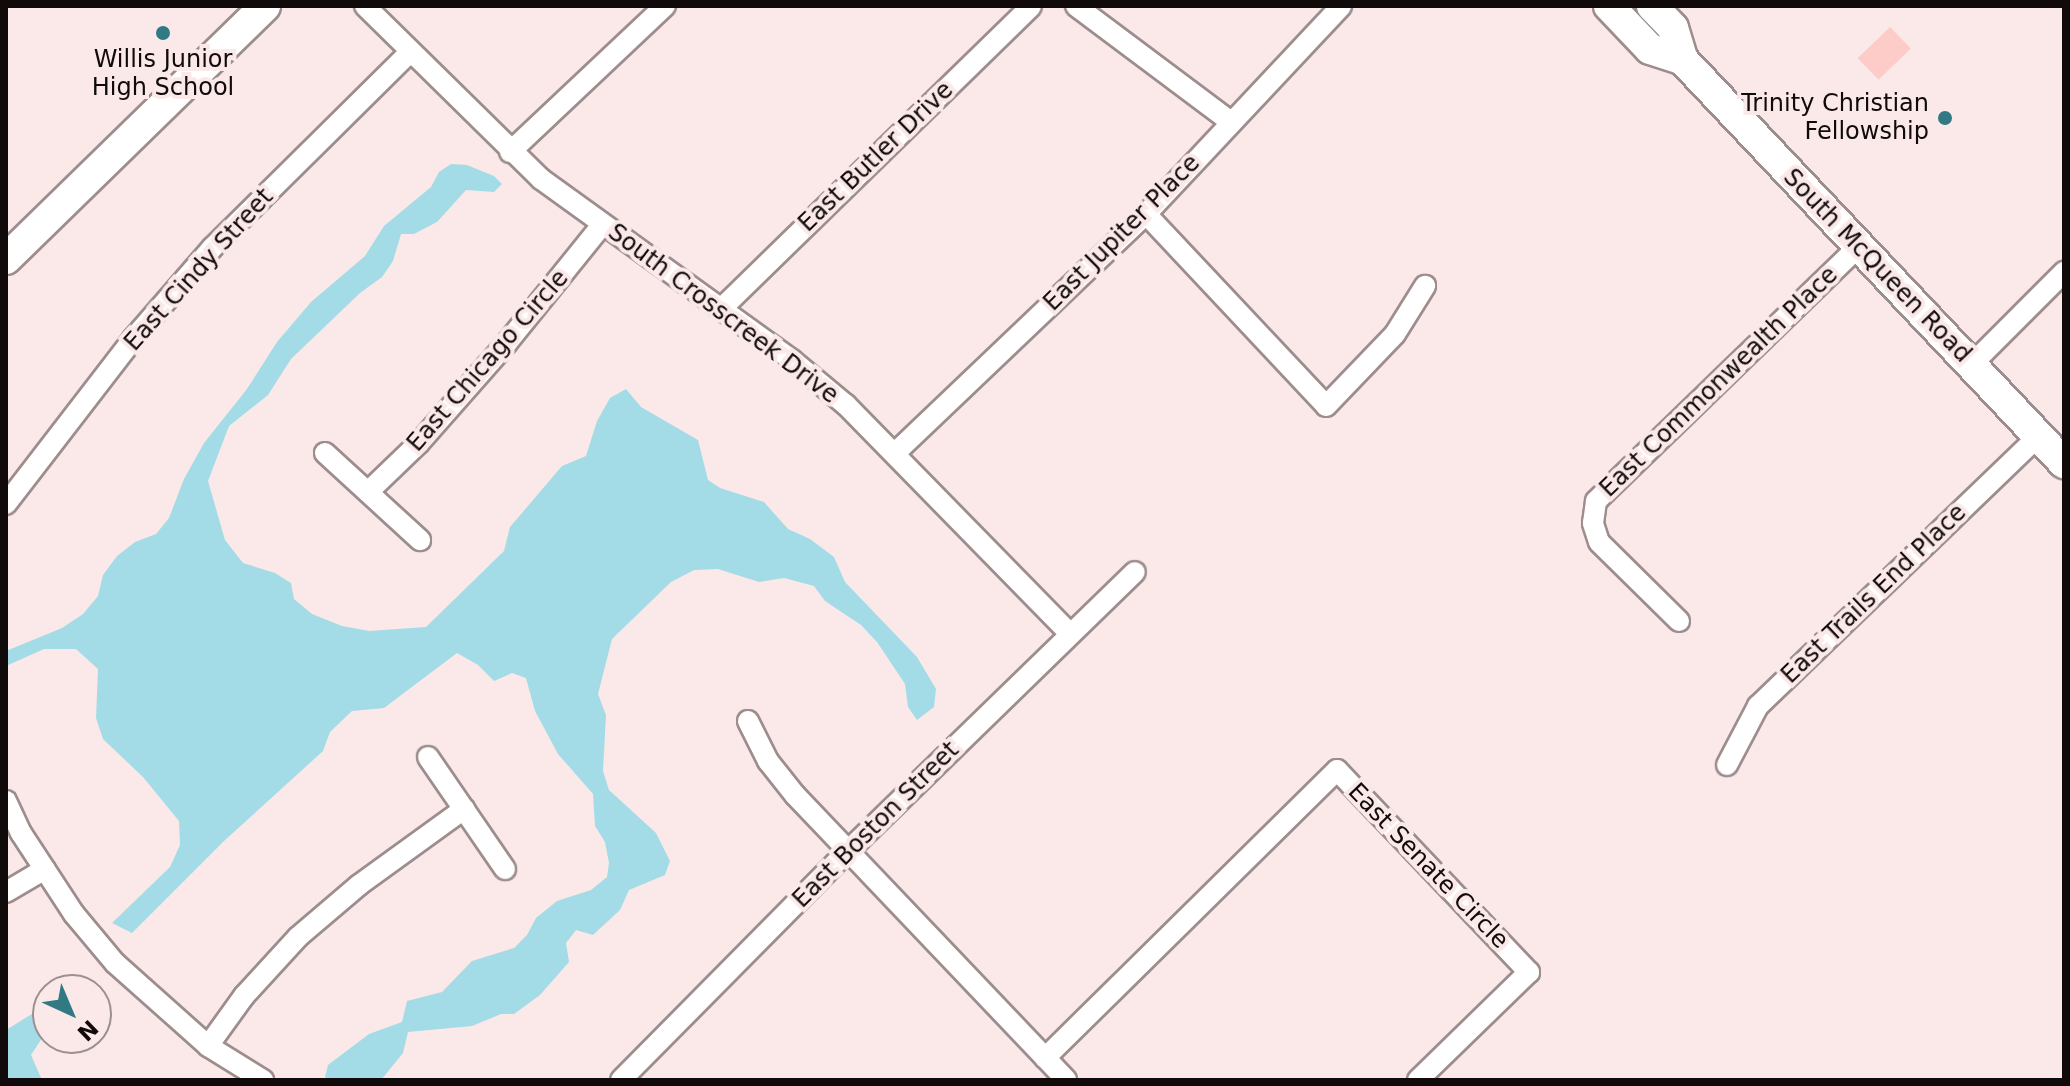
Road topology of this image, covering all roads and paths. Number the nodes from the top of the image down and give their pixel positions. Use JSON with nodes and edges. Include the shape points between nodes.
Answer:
{"nodes":[{"id":1,"x":265,"y":6,"type":"edge"},
{"id":2,"x":365,"y":6,"type":"edge"},
{"id":3,"x":665,"y":6,"type":"edge"},
{"id":4,"x":1031,"y":6,"type":"edge"},
{"id":5,"x":1076,"y":6,"type":"edge"},
{"id":6,"x":1341,"y":6,"type":"edge"},
{"id":7,"x":1609,"y":6,"type":"edge"},
{"id":8,"x":1652,"y":6,"type":"edge"},
{"id":9,"x":410,"y":52,"type":"junction"},
{"id":10,"x":1683,"y":60,"type":"junction"},
{"id":11,"x":1231,"y":122,"type":"junction"},
{"id":12,"x":510,"y":152,"type":"junction"},
{"id":13,"x":1146,"y":214,"type":"junction"},
{"id":14,"x":602,"y":225,"type":"junction"},
{"id":15,"x":1858,"y":247,"type":"junction"},
{"id":16,"x":6,"y":259,"type":"edge"},
{"id":17,"x":2064,"y":272,"type":"edge"},
{"id":18,"x":1425,"y":286,"type":"dead end"},
{"id":19,"x":721,"y":309,"type":"junction"},
{"id":20,"x":1971,"y":365,"type":"junction"},
{"id":21,"x":2056,"y":451,"type":"edge"},
{"id":22,"x":325,"y":453,"type":"dead end"},
{"id":23,"x":895,"y":453,"type":"junction"},
{"id":24,"x":368,"y":492,"type":"junction"},
{"id":25,"x":6,"y":504,"type":"edge"},
{"id":26,"x":420,"y":540,"type":"dead end"},
{"id":27,"x":1135,"y":572,"type":"dead end"},
{"id":28,"x":1679,"y":621,"type":"dead end"},
{"id":29,"x":1070,"y":634,"type":"junction"},
{"id":30,"x":748,"y":721,"type":"dead end"},
{"id":31,"x":428,"y":757,"type":"dead end"},
{"id":32,"x":1727,"y":765,"type":"dead end"},
{"id":33,"x":6,"y":801,"type":"edge"},
{"id":34,"x":464,"y":809,"type":"junction"},
{"id":35,"x":848,"y":851,"type":"junction"},
{"id":36,"x":45,"y":869,"type":"junction"},
{"id":37,"x":505,"y":869,"type":"dead end"},
{"id":38,"x":6,"y":892,"type":"edge"},
{"id":39,"x":208,"y":1046,"type":"junction"},
{"id":40,"x":1045,"y":1058,"type":"junction"},
{"id":41,"x":263,"y":1080,"type":"edge"},
{"id":42,"x":621,"y":1080,"type":"edge"},
{"id":43,"x":1066,"y":1080,"type":"edge"},
{"id":44,"x":1418,"y":1080,"type":"edge"}],
"edges":[{"from":1,"to":16,"type":"main road"},
{"from":2,"to":9,"type":"street","name":"South Crosscreek Drive"},
{"from":3,"to":12,"type":"street"},
{"from":4,"to":19,"type":"street","name":"East Butler Drive"},
{"from":5,"to":11,"type":"street"},
{"from":6,"to":11,"type":"street","name":"East Jupiter Place"},
{"from":7,"to":10,"type":"main road","name":"South McQueen Road","via":[[1650,49]]},
{"from":8,"to":10,"type":"main road","name":"South McQueen Road","via":[[1673,28]]},
{"from":9,"to":12,"type":"street","name":"South Crosscreek Drive"},
{"from":9,"to":25,"type":"street","name":"East Cindy Street","via":[[212,248],[133,339]]},
{"from":10,"to":15,"type":"main road","name":"South McQueen Road"},
{"from":11,"to":13,"type":"street","name":"East Jupiter Place"},
{"from":12,"to":14,"type":"street","name":"South Crosscreek Drive"},
{"from":13,"to":18,"type":"street","via":[[1326,406],[1395,334]]},
{"from":13,"to":23,"type":"street","name":"East Jupiter Place"},
{"from":14,"to":19,"type":"street","name":"South Crosscreek Drive"},
{"from":14,"to":24,"type":"street","name":"East Chicago Circle","via":[[458,399]]},
{"from":15,"to":20,"type":"main road","name":"South McQueen Road"},
{"from":15,"to":28,"type":"street","name":"East Commonwealth Place","via":[[1596,501],[1593,523],[1599,542]]},
{"from":17,"to":20,"type":"street"},
{"from":19,"to":23,"type":"street","name":"South Crosscreek Drive","via":[[792,360]]},
{"from":20,"to":21,"type":"main road","name":"South McQueen Road"},
{"from":21,"to":32,"type":"street","name":"East Trails End Place","via":[[1758,706]]},
{"from":22,"to":24,"type":"street"},
{"from":23,"to":29,"type":"street","name":"South Crosscreek Drive"},
{"from":24,"to":26,"type":"street"},
{"from":27,"to":29,"type":"street","name":"East Boston Street"},
{"from":29,"to":35,"type":"street","name":"East Boston Street"},
{"from":30,"to":35,"type":"street","via":[[768,761]]},
{"from":31,"to":34,"type":"street"},
{"from":33,"to":36,"type":"street"},
{"from":34,"to":37,"type":"street"},
{"from":34,"to":39,"type":"street","via":[[298,937],[244,996]]},
{"from":35,"to":40,"type":"street"},
{"from":35,"to":42,"type":"street","name":"East Boston Street"},
{"from":36,"to":38,"type":"street"},
{"from":36,"to":39,"type":"street","via":[[115,963]]},
{"from":39,"to":41,"type":"street"},
{"from":40,"to":43,"type":"street"},
{"from":40,"to":44,"type":"street","name":"East Senate Circle","via":[[1337,770],[1529,972]]}]}
